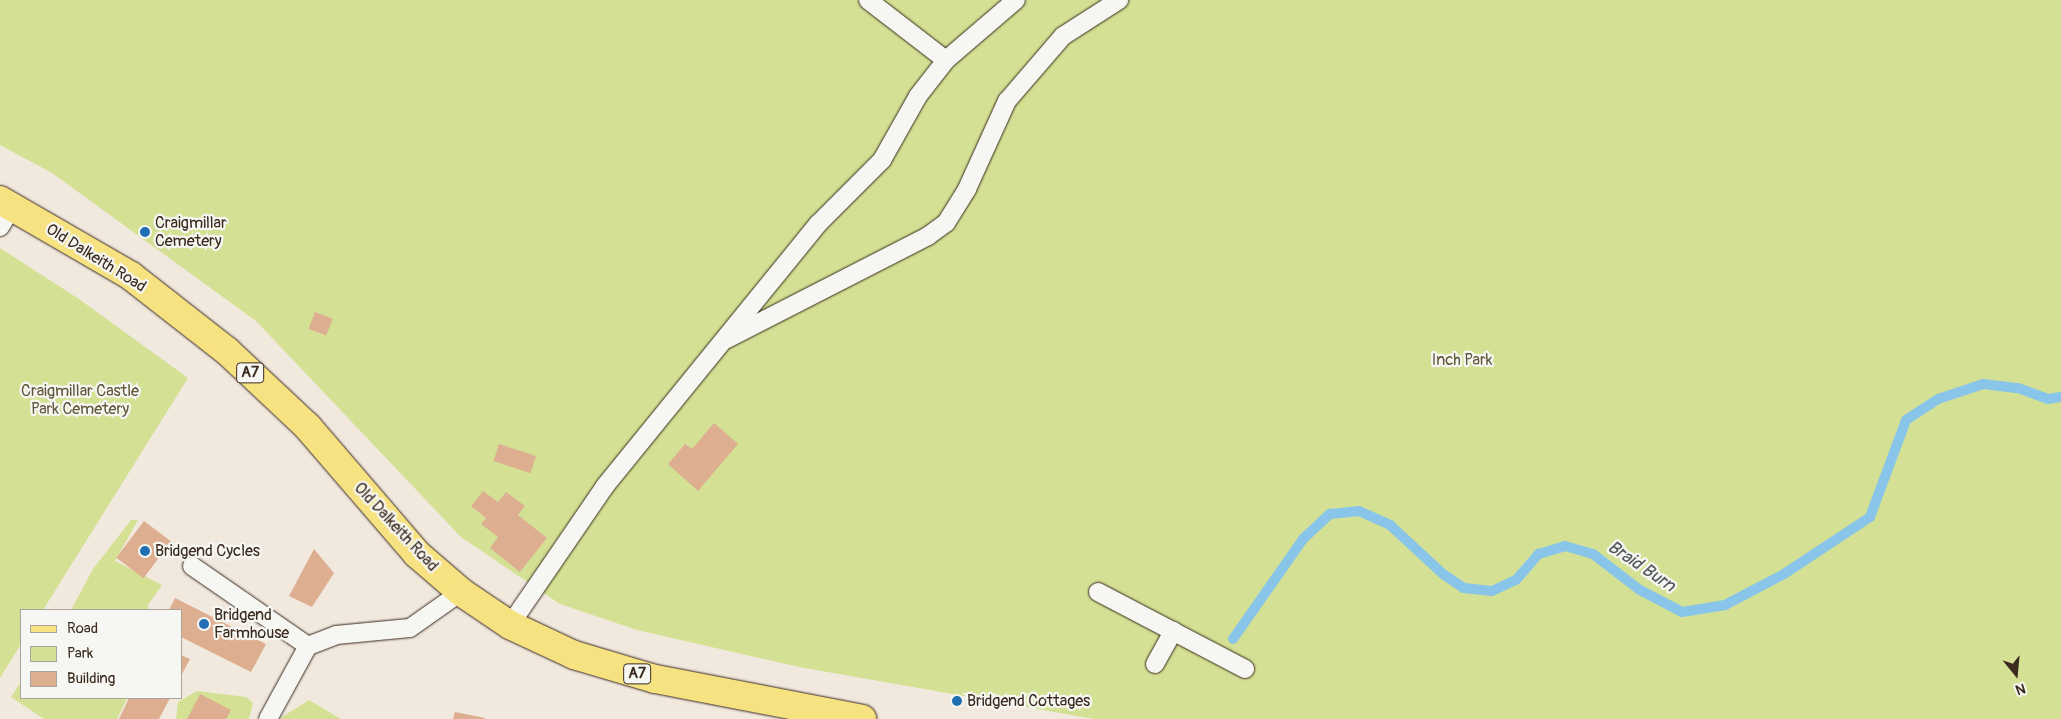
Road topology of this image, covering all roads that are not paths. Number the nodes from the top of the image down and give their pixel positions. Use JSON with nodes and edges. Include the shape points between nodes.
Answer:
{"nodes":[{"id":1,"x":868,"y":0,"type":"edge"},
{"id":2,"x":1016,"y":0,"type":"edge"},
{"id":3,"x":1120,"y":0,"type":"edge"},
{"id":4,"x":946,"y":60,"type":"junction"},
{"id":5,"x":4,"y":211,"type":"edge"},
{"id":6,"x":720,"y":342,"type":"junction"},
{"id":7,"x":192,"y":566,"type":"dead end"},
{"id":8,"x":461,"y":592,"type":"junction"},
{"id":9,"x":1098,"y":592,"type":"dead end"},
{"id":10,"x":510,"y":625,"type":"junction"},
{"id":11,"x":1173,"y":631,"type":"junction"},
{"id":12,"x":308,"y":646,"type":"junction"},
{"id":13,"x":1155,"y":664,"type":"dead end"},
{"id":14,"x":1245,"y":670,"type":"dead end"},
{"id":15,"x":827,"y":716,"type":"edge"},
{"id":16,"x":268,"y":719,"type":"edge"},
{"id":17,"x":862,"y":719,"type":"edge"}],
"edges":[{"from":1,"to":4,"type":"lane"},
{"from":2,"to":4,"type":"lane"},
{"from":3,"to":6,"type":"lane","via":[[1063,36],[1007,101],[967,189],[946,223],[928,236]]},
{"from":4,"to":6,"type":"lane","via":[[918,96],[882,160],[818,224]]},
{"from":5,"to":8,"type":"main road","name":"Old Dalkeith Road","number":"A7","via":[[131,276],[227,351],[306,426],[417,554]]},
{"from":6,"to":10,"type":"lane","via":[[605,486]]},
{"from":7,"to":12,"type":"lane"},
{"from":8,"to":10,"type":"main road","name":"Old Dalkeith Road","number":"A7"},
{"from":8,"to":12,"type":"lane","via":[[410,628],[336,635]]},
{"from":9,"to":11,"type":"lane"},
{"from":10,"to":15,"type":"main road","name":"Old Dalkeith Road","number":"A7","via":[[574,654],[655,679]]},
{"from":11,"to":13,"type":"lane"},
{"from":11,"to":14,"type":"lane"},
{"from":12,"to":16,"type":"lane"},
{"from":15,"to":17,"type":"main road","name":"Old Dalkeith Road","number":"A7"}]}
